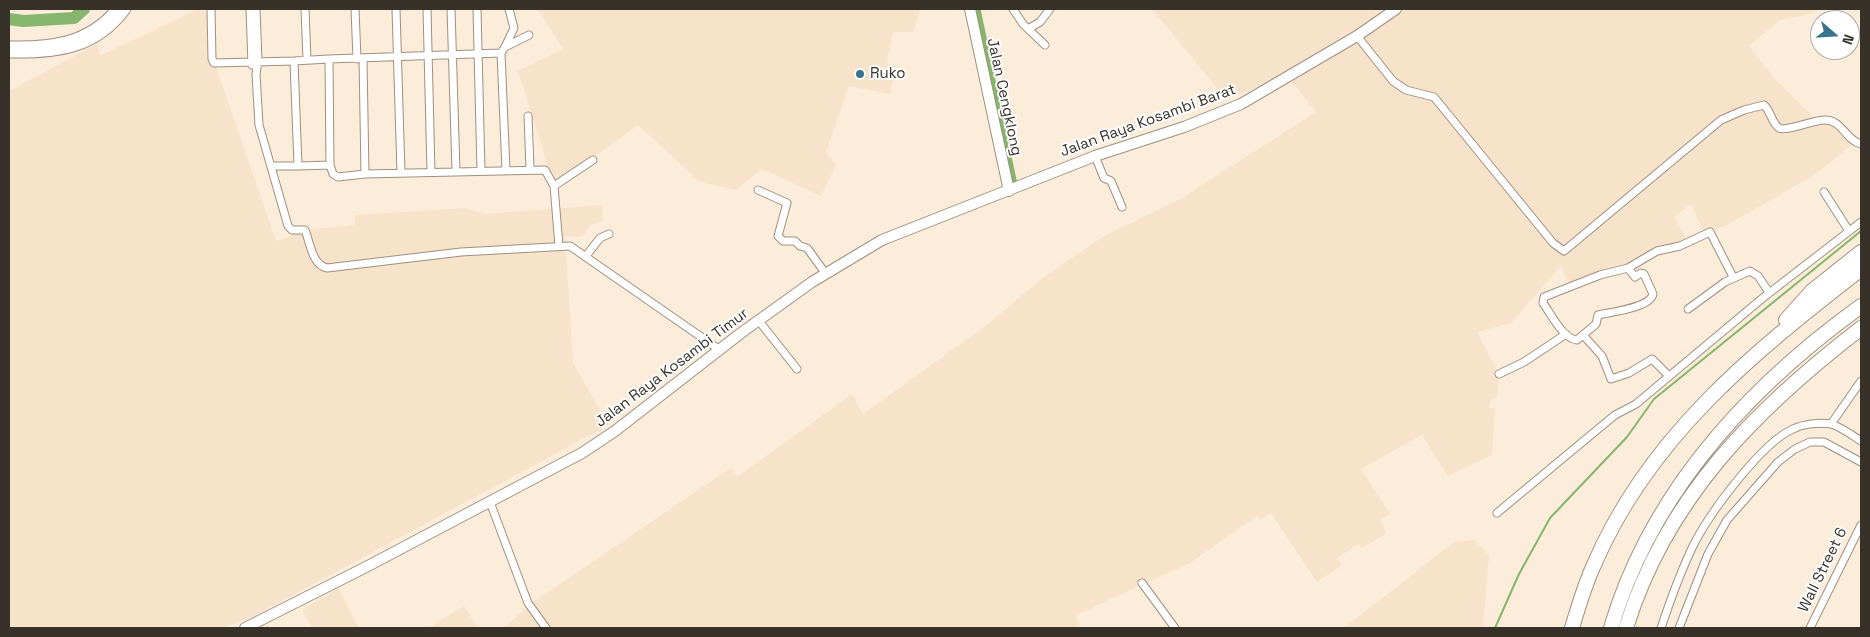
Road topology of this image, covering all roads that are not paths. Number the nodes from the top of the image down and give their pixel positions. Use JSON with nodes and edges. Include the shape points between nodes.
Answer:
{"nodes":[{"id":1,"x":116,"y":9,"type":"edge"},
{"id":2,"x":126,"y":9,"type":"edge"},
{"id":3,"x":211,"y":9,"type":"edge"},
{"id":4,"x":250,"y":9,"type":"edge"},
{"id":5,"x":256,"y":9,"type":"edge"},
{"id":6,"x":305,"y":9,"type":"edge"},
{"id":7,"x":355,"y":9,"type":"edge"},
{"id":8,"x":396,"y":9,"type":"edge"},
{"id":9,"x":426,"y":9,"type":"edge"},
{"id":10,"x":452,"y":9,"type":"edge"},
{"id":11,"x":476,"y":9,"type":"edge"},
{"id":12,"x":509,"y":9,"type":"edge"},
{"id":13,"x":970,"y":9,"type":"edge"},
{"id":14,"x":1013,"y":9,"type":"edge"},
{"id":15,"x":1050,"y":9,"type":"edge"},
{"id":16,"x":1396,"y":9,"type":"edge"},
{"id":17,"x":1028,"y":29,"type":"junction"},
{"id":18,"x":529,"y":35,"type":"dead end"},
{"id":19,"x":1357,"y":36,"type":"junction"},
{"id":20,"x":1045,"y":45,"type":"dead end"},
{"id":21,"x":9,"y":46,"type":"edge"},
{"id":22,"x":503,"y":50,"type":"junction"},
{"id":23,"x":9,"y":53,"type":"edge"},
{"id":24,"x":478,"y":54,"type":"junction"},
{"id":25,"x":453,"y":55,"type":"junction"},
{"id":26,"x":428,"y":56,"type":"junction"},
{"id":27,"x":398,"y":58,"type":"junction"},
{"id":28,"x":329,"y":59,"type":"junction"},
{"id":29,"x":360,"y":59,"type":"junction"},
{"id":30,"x":307,"y":60,"type":"junction"},
{"id":31,"x":294,"y":61,"type":"junction"},
{"id":32,"x":255,"y":62,"type":"junction"},
{"id":33,"x":528,"y":116,"type":"dead end"},
{"id":34,"x":1861,"y":144,"type":"edge"},
{"id":35,"x":1096,"y":156,"type":"junction"},
{"id":36,"x":593,"y":160,"type":"dead end"},
{"id":37,"x":330,"y":165,"type":"junction"},
{"id":38,"x":271,"y":166,"type":"junction"},
{"id":39,"x":298,"y":166,"type":"junction"},
{"id":40,"x":530,"y":169,"type":"junction"},
{"id":41,"x":506,"y":170,"type":"junction"},
{"id":42,"x":456,"y":171,"type":"junction"},
{"id":43,"x":481,"y":171,"type":"junction"},
{"id":44,"x":431,"y":172,"type":"junction"},
{"id":45,"x":401,"y":173,"type":"junction"},
{"id":46,"x":365,"y":174,"type":"junction"},
{"id":47,"x":554,"y":186,"type":"junction"},
{"id":48,"x":758,"y":190,"type":"dead end"},
{"id":49,"x":1009,"y":191,"type":"junction"},
{"id":50,"x":1824,"y":192,"type":"dead end"},
{"id":51,"x":1122,"y":207,"type":"dead end"},
{"id":52,"x":1861,"y":222,"type":"edge"},
{"id":53,"x":1849,"y":231,"type":"junction"},
{"id":54,"x":609,"y":234,"type":"dead end"},
{"id":55,"x":559,"y":246,"type":"junction"},
{"id":56,"x":1861,"y":252,"type":"edge"},
{"id":57,"x":586,"y":256,"type":"junction"},
{"id":58,"x":1628,"y":268,"type":"junction"},
{"id":59,"x":1861,"y":269,"type":"edge"},
{"id":60,"x":826,"y":274,"type":"junction"},
{"id":61,"x":1733,"y":277,"type":"junction"},
{"id":62,"x":1769,"y":292,"type":"junction"},
{"id":63,"x":1861,"y":306,"type":"edge"},
{"id":64,"x":1688,"y":309,"type":"dead end"},
{"id":65,"x":759,"y":321,"type":"junction"},
{"id":66,"x":1861,"y":328,"type":"edge"},
{"id":67,"x":1566,"y":334,"type":"junction"},
{"id":68,"x":1582,"y":335,"type":"junction"},
{"id":69,"x":720,"y":350,"type":"junction"},
{"id":70,"x":1757,"y":352,"type":"junction"},
{"id":71,"x":797,"y":369,"type":"dead end"},
{"id":72,"x":1499,"y":374,"type":"dead end"},
{"id":73,"x":1669,"y":376,"type":"junction"},
{"id":74,"x":1861,"y":381,"type":"edge"},
{"id":75,"x":1831,"y":424,"type":"junction"},
{"id":76,"x":1861,"y":441,"type":"edge"},
{"id":77,"x":1861,"y":462,"type":"edge"},
{"id":78,"x":490,"y":502,"type":"junction"},
{"id":79,"x":1497,"y":513,"type":"dead end"},
{"id":80,"x":1861,"y":525,"type":"edge"},
{"id":81,"x":1142,"y":583,"type":"dead end"},
{"id":82,"x":245,"y":628,"type":"edge"},
{"id":83,"x":546,"y":628,"type":"edge"},
{"id":84,"x":1175,"y":628,"type":"edge"},
{"id":85,"x":1572,"y":628,"type":"edge"},
{"id":86,"x":1611,"y":628,"type":"edge"},
{"id":87,"x":1626,"y":628,"type":"edge"},
{"id":88,"x":1661,"y":628,"type":"edge"},
{"id":89,"x":1679,"y":628,"type":"edge"},
{"id":90,"x":1810,"y":628,"type":"edge"}],
"edges":[{"from":1,"to":21,"type":"street","via":[[94,28],[61,44]]},
{"from":2,"to":23,"type":"street","via":[[100,34],[73,47],[44,54]]},
{"from":3,"to":32,"type":"street","via":[[213,62]]},
{"from":4,"to":32,"type":"street"},
{"from":5,"to":32,"type":"street"},
{"from":6,"to":30,"type":"street"},
{"from":7,"to":29,"type":"street"},
{"from":8,"to":27,"type":"street"},
{"from":9,"to":26,"type":"street"},
{"from":10,"to":25,"type":"street"},
{"from":11,"to":24,"type":"street"},
{"from":12,"to":22,"type":"street","via":[[514,28]]},
{"from":13,"to":49,"type":"main road","name":"Jalan Cengklong"},
{"from":14,"to":17,"type":"street"},
{"from":15,"to":17,"type":"street","via":[[1040,22]]},
{"from":16,"to":19,"type":"main road","name":"Jalan Raya Kosambi Barat"},
{"from":17,"to":20,"type":"street"},
{"from":18,"to":22,"type":"street"},
{"from":19,"to":34,"type":"street","via":[[1393,81],[1406,90],[1434,97],[1553,242],[1564,251],[1721,120],[1737,112],[1764,105],[1777,127],[1784,129],[1830,120]]},
{"from":19,"to":35,"type":"main road","name":"Jalan Raya Kosambi Barat","via":[[1241,104]]},
{"from":22,"to":24,"type":"street"},
{"from":22,"to":41,"type":"street"},
{"from":24,"to":25,"type":"street"},
{"from":24,"to":43,"type":"street"},
{"from":25,"to":26,"type":"street"},
{"from":25,"to":42,"type":"street"},
{"from":26,"to":27,"type":"street"},
{"from":26,"to":44,"type":"street"},
{"from":27,"to":29,"type":"street"},
{"from":27,"to":45,"type":"street"},
{"from":28,"to":29,"type":"street"},
{"from":28,"to":30,"type":"street"},
{"from":28,"to":37,"type":"street"},
{"from":29,"to":46,"type":"street"},
{"from":30,"to":31,"type":"street"},
{"from":31,"to":32,"type":"street"},
{"from":31,"to":39,"type":"street"},
{"from":32,"to":38,"type":"street","via":[[261,136]]},
{"from":33,"to":40,"type":"street"},
{"from":35,"to":49,"type":"main road","name":"Jalan Raya Kosambi Barat"},
{"from":35,"to":51,"type":"street","via":[[1104,178],[1112,182]]},
{"from":36,"to":47,"type":"street"},
{"from":37,"to":39,"type":"street"},
{"from":37,"to":46,"type":"street","via":[[338,177]]},
{"from":38,"to":39,"type":"street"},
{"from":38,"to":55,"type":"street","via":[[288,228],[305,230],[317,262],[324,268],[461,252]]},
{"from":40,"to":41,"type":"street"},
{"from":40,"to":47,"type":"street","via":[[545,170]]},
{"from":41,"to":43,"type":"street"},
{"from":42,"to":43,"type":"street"},
{"from":42,"to":44,"type":"street"},
{"from":44,"to":45,"type":"street"},
{"from":45,"to":46,"type":"street"},
{"from":47,"to":55,"type":"street"},
{"from":48,"to":60,"type":"street","via":[[787,203],[778,236],[807,248]]},
{"from":49,"to":60,"type":"main road","name":"Jalan Raya Kosambi Timur","via":[[882,240]]},
{"from":50,"to":53,"type":"street"},
{"from":52,"to":53,"type":"street"},
{"from":53,"to":62,"type":"street"},
{"from":54,"to":57,"type":"street","via":[[600,238]]},
{"from":55,"to":57,"type":"street","via":[[572,247]]},
{"from":56,"to":70,"type":"highway","via":[[1812,291]]},
{"from":57,"to":69,"type":"street"},
{"from":58,"to":61,"type":"street","via":[[1657,251],[1680,246],[1710,232]]},
{"from":58,"to":67,"type":"street","via":[[1580,282],[1544,298],[1542,303]]},
{"from":58,"to":68,"type":"street","via":[[1634,277],[1644,274],[1653,297],[1645,303],[1598,315],[1596,324]]},
{"from":59,"to":70,"type":"highway"},
{"from":60,"to":65,"type":"main road","name":"Jalan Raya Kosambi Timur"},
{"from":61,"to":62,"type":"street","via":[[1753,272]]},
{"from":61,"to":64,"type":"street"},
{"from":62,"to":73,"type":"street"},
{"from":63,"to":86,"type":"highway","via":[[1753,395],[1714,438],[1683,479],[1633,568]]},
{"from":65,"to":69,"type":"main road","name":"Jalan Raya Kosambi Timur"},
{"from":65,"to":71,"type":"street"},
{"from":66,"to":87,"type":"highway","via":[[1767,407],[1710,470],[1689,498],[1658,551]]},
{"from":67,"to":68,"type":"street","via":[[1574,340]]},
{"from":67,"to":72,"type":"street","via":[[1524,362]]},
{"from":68,"to":73,"type":"street","via":[[1602,356],[1611,379],[1652,358]]},
{"from":69,"to":78,"type":"main road","name":"Jalan Raya Kosambi Timur","via":[[615,431],[559,466]]},
{"from":70,"to":85,"type":"highway","via":[[1708,397],[1647,471],[1592,568]]},
{"from":73,"to":79,"type":"street","via":[[1636,404],[1591,434]]},
{"from":74,"to":75,"type":"street"},
{"from":75,"to":76,"type":"street"},
{"from":75,"to":88,"type":"street","via":[[1794,428],[1774,442],[1732,487],[1693,546]]},
{"from":77,"to":89,"type":"street","via":[[1824,442],[1810,442],[1778,462],[1727,520],[1708,554]]},
{"from":78,"to":82,"type":"main road","name":"Jalan Raya Kosambi Timur","via":[[351,570]]},
{"from":78,"to":83,"type":"street","via":[[528,603]]},
{"from":80,"to":90,"type":"street","name":"Wall Street 6"},
{"from":81,"to":84,"type":"street"}]}
